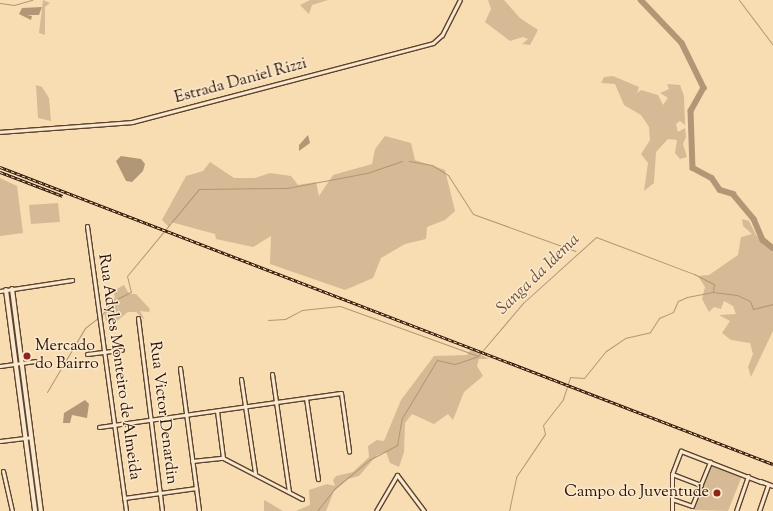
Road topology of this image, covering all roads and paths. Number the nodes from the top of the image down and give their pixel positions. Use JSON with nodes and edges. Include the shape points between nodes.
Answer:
{"nodes":[{"id":1,"x":460,"y":0,"type":"edge"},
{"id":2,"x":0,"y":132,"type":"edge"},
{"id":3,"x":87,"y":226,"type":"dead end"},
{"id":4,"x":72,"y":280,"type":"dead end"},
{"id":5,"x":12,"y":289,"type":"junction"},
{"id":6,"x":6,"y":290,"type":"junction"},
{"id":7,"x":0,"y":291,"type":"edge"},
{"id":8,"x":138,"y":318,"type":"dead end"},
{"id":9,"x":122,"y":350,"type":"dead end"},
{"id":10,"x":104,"y":352,"type":"junction"},
{"id":11,"x":87,"y":354,"type":"dead end"},
{"id":12,"x":35,"y":361,"type":"dead end"},
{"id":13,"x":20,"y":364,"type":"junction"},
{"id":14,"x":0,"y":366,"type":"edge"},
{"id":15,"x":180,"y":368,"type":"dead end"},
{"id":16,"x":272,"y":374,"type":"dead end"},
{"id":17,"x":242,"y":379,"type":"dead end"},
{"id":18,"x":306,"y":398,"type":"junction"},
{"id":19,"x":276,"y":402,"type":"junction"},
{"id":20,"x":245,"y":407,"type":"junction"},
{"id":21,"x":217,"y":411,"type":"junction"},
{"id":22,"x":186,"y":415,"type":"junction"},
{"id":23,"x":151,"y":420,"type":"junction"},
{"id":24,"x":114,"y":425,"type":"junction"},
{"id":25,"x":99,"y":427,"type":"dead end"},
{"id":26,"x":29,"y":437,"type":"junction"},
{"id":27,"x":0,"y":441,"type":"edge"},
{"id":28,"x":349,"y":451,"type":"dead end"},
{"id":29,"x":223,"y":458,"type":"junction"},
{"id":30,"x":192,"y":461,"type":"junction"},
{"id":31,"x":710,"y":462,"type":"junction"},
{"id":32,"x":3,"y":471,"type":"dead end"},
{"id":33,"x":255,"y":473,"type":"junction"},
{"id":34,"x":672,"y":474,"type":"junction"},
{"id":35,"x":748,"y":476,"type":"junction"},
{"id":36,"x":318,"y":479,"type":"dead end"},
{"id":37,"x":701,"y":484,"type":"junction"},
{"id":38,"x":768,"y":485,"type":"junction"},
{"id":39,"x":773,"y":486,"type":"edge"},
{"id":40,"x":196,"y":488,"type":"junction"},
{"id":41,"x":288,"y":492,"type":"junction"},
{"id":42,"x":160,"y":493,"type":"junction"},
{"id":43,"x":124,"y":498,"type":"junction"},
{"id":44,"x":302,"y":499,"type":"dead end"},
{"id":45,"x":672,"y":499,"type":"junction"},
{"id":46,"x":12,"y":511,"type":"edge"},
{"id":47,"x":35,"y":511,"type":"edge"},
{"id":48,"x":41,"y":511,"type":"edge"},
{"id":49,"x":126,"y":511,"type":"edge"},
{"id":50,"x":162,"y":511,"type":"edge"},
{"id":51,"x":199,"y":511,"type":"edge"},
{"id":52,"x":376,"y":511,"type":"edge"},
{"id":53,"x":424,"y":511,"type":"edge"},
{"id":54,"x":672,"y":511,"type":"edge"},
{"id":55,"x":736,"y":511,"type":"edge"},
{"id":56,"x":759,"y":511,"type":"edge"}],
"edges":[{"from":1,"to":2,"type":"street","name":"Estrada Daniel Rizzi","via":[[442,35],[433,43],[132,122]]},
{"from":3,"to":10,"type":"street","name":"Rua Adyles Monteiro de Almeida"},
{"from":4,"to":5,"type":"street"},
{"from":5,"to":6,"type":"street"},
{"from":5,"to":13,"type":"street"},
{"from":6,"to":7,"type":"street"},
{"from":6,"to":13,"type":"street"},
{"from":8,"to":23,"type":"street","name":"Rua Victor Denardin"},
{"from":9,"to":10,"type":"street"},
{"from":10,"to":11,"type":"street"},
{"from":10,"to":24,"type":"street","name":"Rua Adyles Monteiro de Almeida"},
{"from":12,"to":13,"type":"street"},
{"from":13,"to":14,"type":"street"},
{"from":13,"to":26,"type":"street"},
{"from":15,"to":22,"type":"street"},
{"from":16,"to":19,"type":"street"},
{"from":17,"to":20,"type":"street"},
{"from":18,"to":19,"type":"street"},
{"from":18,"to":28,"type":"street","via":[[341,394]]},
{"from":18,"to":36,"type":"street"},
{"from":19,"to":20,"type":"street"},
{"from":19,"to":41,"type":"street"},
{"from":20,"to":21,"type":"street"},
{"from":20,"to":33,"type":"street"},
{"from":21,"to":22,"type":"street"},
{"from":21,"to":29,"type":"street"},
{"from":22,"to":23,"type":"street"},
{"from":22,"to":30,"type":"street"},
{"from":23,"to":24,"type":"street"},
{"from":23,"to":42,"type":"street","name":"Rua Victor Denardin"},
{"from":24,"to":25,"type":"street"},
{"from":24,"to":43,"type":"street","name":"Rua Adyles Monteiro de Almeida"},
{"from":26,"to":27,"type":"street"},
{"from":26,"to":47,"type":"street"},
{"from":26,"to":48,"type":"street"},
{"from":29,"to":30,"type":"street"},
{"from":29,"to":33,"type":"street"},
{"from":30,"to":40,"type":"street"},
{"from":31,"to":34,"type":"street","via":[[681,451]]},
{"from":31,"to":35,"type":"street"},
{"from":31,"to":37,"type":"street"},
{"from":32,"to":46,"type":"street"},
{"from":33,"to":41,"type":"street"},
{"from":34,"to":37,"type":"street"},
{"from":34,"to":45,"type":"street"},
{"from":35,"to":38,"type":"street"},
{"from":35,"to":55,"type":"street"},
{"from":37,"to":45,"type":"street","via":[[692,506]]},
{"from":38,"to":39,"type":"street"},
{"from":38,"to":56,"type":"street"},
{"from":40,"to":42,"type":"street"},
{"from":40,"to":51,"type":"street"},
{"from":41,"to":44,"type":"street"},
{"from":42,"to":43,"type":"street"},
{"from":42,"to":50,"type":"street","name":"Rua Victor Denardin"},
{"from":43,"to":49,"type":"street","name":"Rua Adyles Monteiro de Almeida"},
{"from":45,"to":54,"type":"street"},
{"from":52,"to":53,"type":"street","via":[[397,475]]}]}
